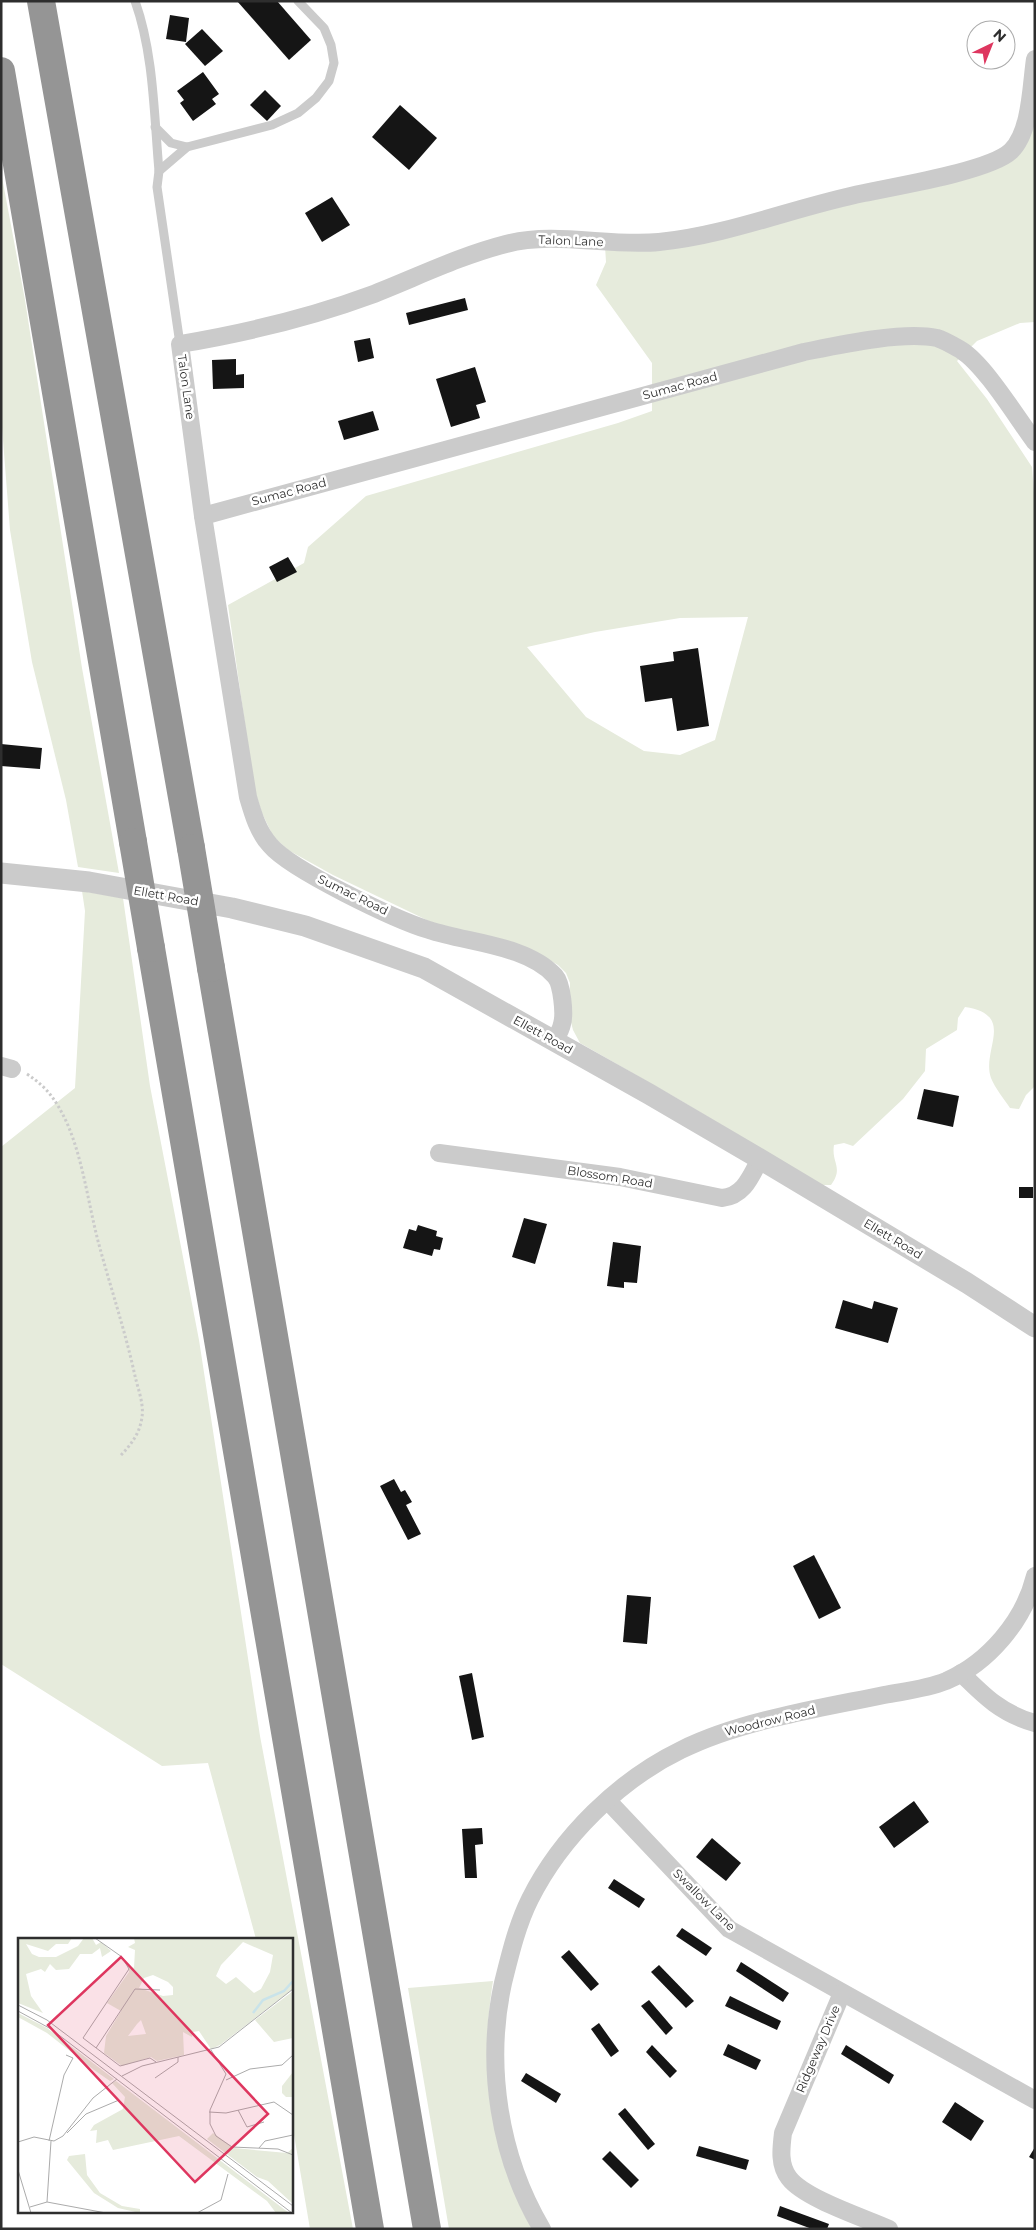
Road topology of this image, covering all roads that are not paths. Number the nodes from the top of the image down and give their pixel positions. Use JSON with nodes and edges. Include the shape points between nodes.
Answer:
{"nodes":[{"id":1,"x":41,"y":1,"type":"edge"},
{"id":2,"x":135,"y":1,"type":"edge"},
{"id":3,"x":298,"y":1,"type":"edge"},
{"id":4,"x":1035,"y":59,"type":"edge"},
{"id":5,"x":1,"y":71,"type":"edge"},
{"id":6,"x":155,"y":127,"type":"junction"},
{"id":7,"x":187,"y":147,"type":"junction"},
{"id":8,"x":159,"y":171,"type":"junction"},
{"id":9,"x":180,"y":344,"type":"junction"},
{"id":10,"x":1035,"y":442,"type":"edge"},
{"id":11,"x":203,"y":516,"type":"junction"},
{"id":12,"x":1,"y":873,"type":"edge"},
{"id":13,"x":554,"y":1041,"type":"junction"},
{"id":14,"x":439,"y":1153,"type":"dead end"},
{"id":15,"x":760,"y":1159,"type":"junction"},
{"id":16,"x":1035,"y":1326,"type":"edge"},
{"id":17,"x":1035,"y":1576,"type":"edge"},
{"id":18,"x":961,"y":1673,"type":"junction"},
{"id":19,"x":1035,"y":1723,"type":"edge"},
{"id":20,"x":608,"y":1801,"type":"junction"},
{"id":21,"x":842,"y":1993,"type":"junction"},
{"id":22,"x":1035,"y":2100,"type":"edge"},
{"id":23,"x":370,"y":2229,"type":"edge"},
{"id":24,"x":427,"y":2229,"type":"edge"},
{"id":25,"x":542,"y":2229,"type":"edge"},
{"id":26,"x":890,"y":2229,"type":"edge"}],
"edges":[{"from":1,"to":24,"type":"highway","bridge":true,"via":[[191,848]]},
{"from":2,"to":6,"type":"lane","via":[[142,19]]},
{"from":3,"to":7,"type":"lane","via":[[324,28],[331,45],[334,63],[329,81],[298,113],[272,125]]},
{"from":4,"to":9,"type":"street","name":"Talon Lane","via":[[1024,130],[1012,150],[992,162],[696,237],[620,244],[540,239],[506,244],[369,296],[292,320],[244,334]]},
{"from":5,"to":23,"type":"highway","bridge":true},
{"from":6,"to":7,"type":"lane","via":[[171,143]]},
{"from":6,"to":8,"type":"lane"},
{"from":7,"to":8,"type":"lane"},
{"from":8,"to":9,"type":"lane","via":[[157,187]]},
{"from":9,"to":11,"type":"street","name":"Talon Lane"},
{"from":10,"to":11,"type":"street","name":"Sumac Road","via":[[980,368],[962,350],[938,338],[916,336],[804,352]]},
{"from":11,"to":13,"type":"street","name":"Sumac Road","via":[[248,797],[256,823],[270,846],[296,866],[327,883],[428,930],[495,947],[542,964],[557,978],[563,1001],[562,1024]]},
{"from":12,"to":13,"type":"street","name":"Ellett Road","via":[[89,882],[232,908],[305,926],[424,968]]},
{"from":13,"to":15,"type":"street","name":"Ellett Road"},
{"from":14,"to":15,"type":"street","name":"Blossom Road","via":[[620,1177],[722,1198],[731,1197],[743,1189]]},
{"from":15,"to":16,"type":"street","name":"Ellett Road"},
{"from":17,"to":18,"type":"street","name":"Woodrow Road","via":[[1024,1606],[1006,1633]]},
{"from":18,"to":19,"type":"street","via":[[986,1698]]},
{"from":18,"to":20,"type":"street","name":"Woodrow Road","via":[[919,1689],[786,1715],[717,1734],[667,1757]]},
{"from":20,"to":21,"type":"street","name":"Swallow Lane","via":[[729,1929]]},
{"from":20,"to":25,"type":"street","name":"Woodrow Road","via":[[568,1843],[530,1899],[514,1941],[499,2006],[496,2060],[501,2118],[516,2173]]},
{"from":21,"to":22,"type":"street","name":"Ridgeway Drive"},
{"from":21,"to":26,"type":"street","name":"Ridgeway Drive","via":[[783,2134],[780,2157],[789,2178],[806,2193]]}]}
